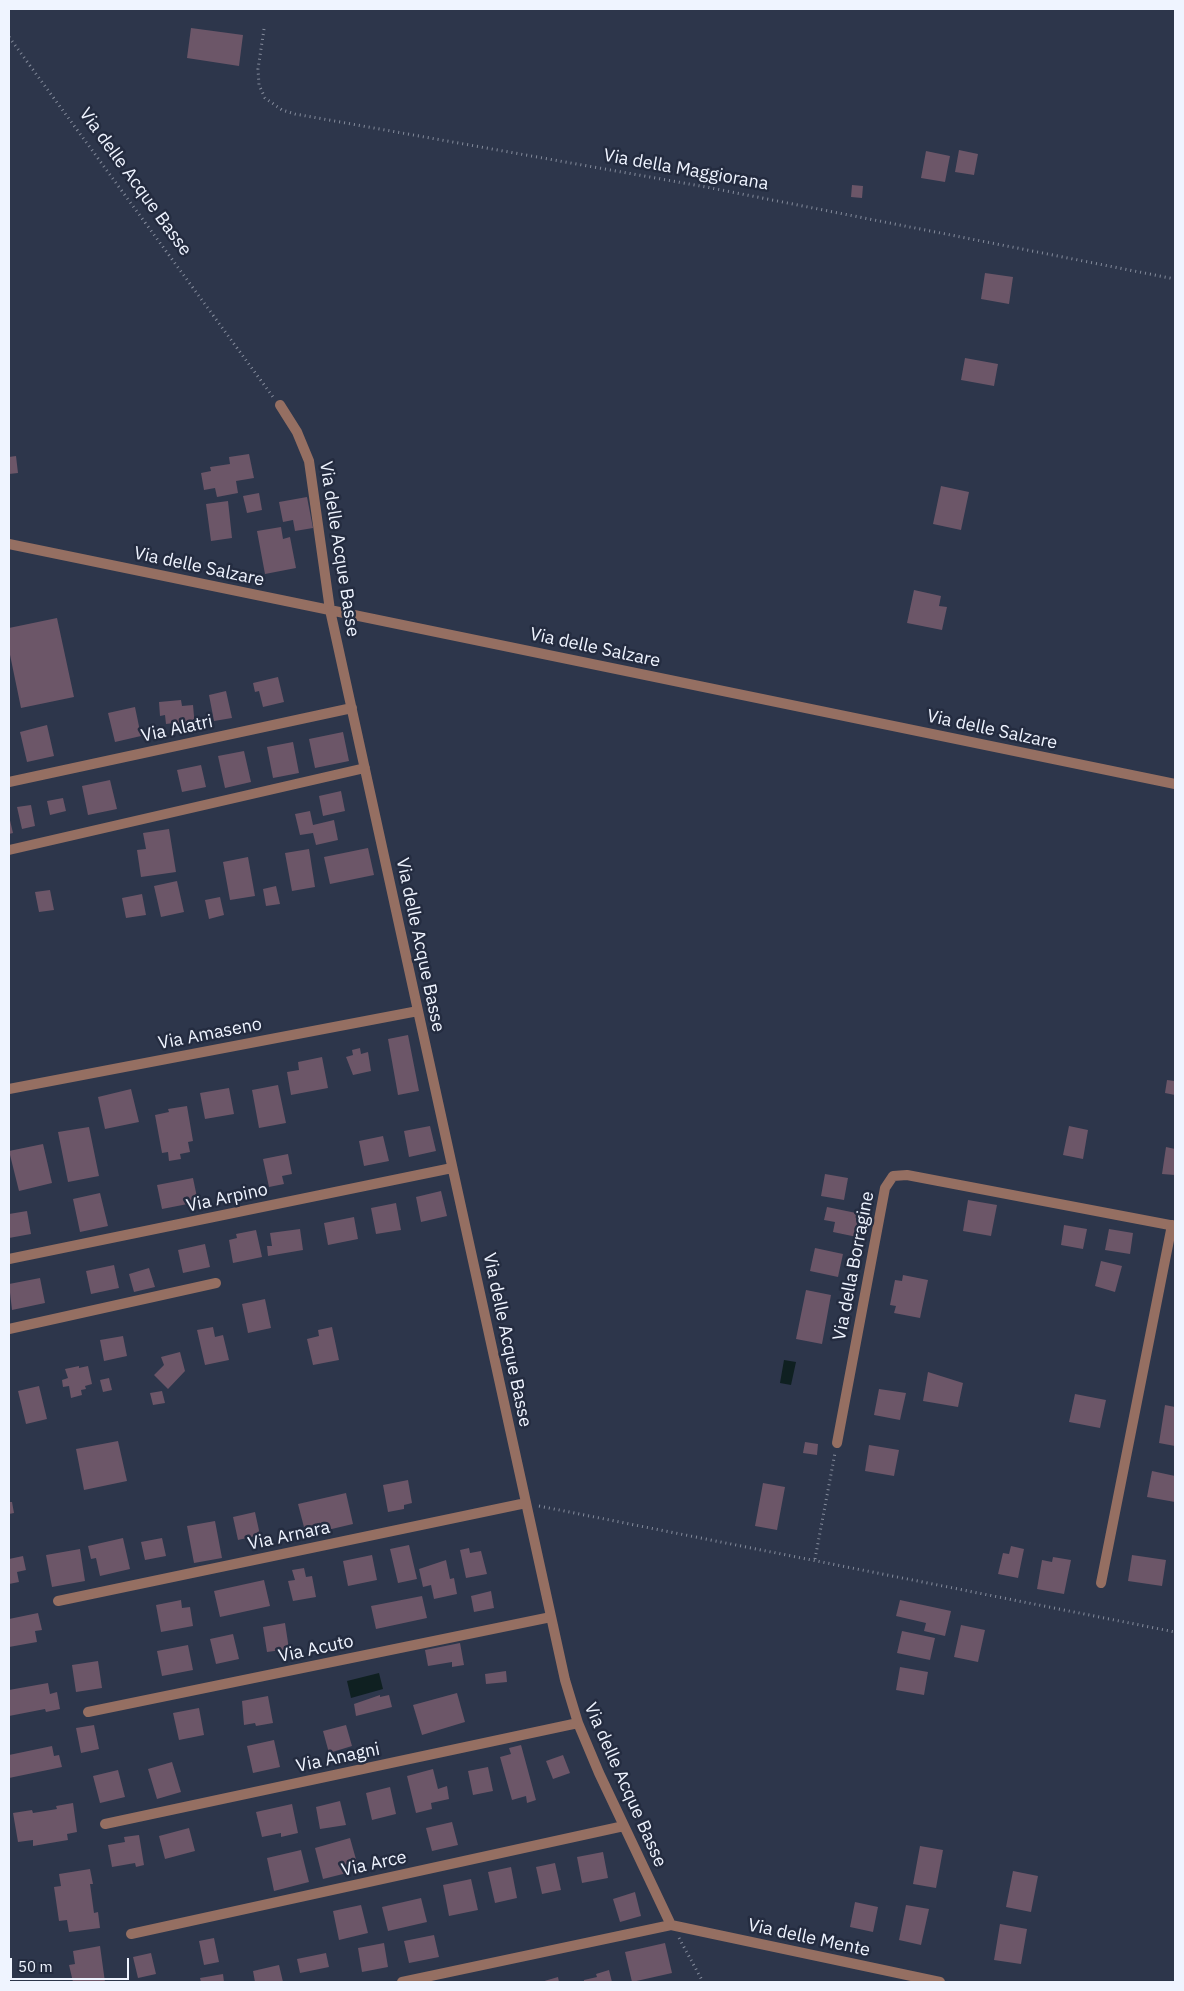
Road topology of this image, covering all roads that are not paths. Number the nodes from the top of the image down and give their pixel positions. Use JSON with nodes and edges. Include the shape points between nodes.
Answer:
{"nodes":[{"id":1,"x":280,"y":405,"type":"road end"},
{"id":2,"x":9,"y":544,"type":"edge"},
{"id":3,"x":330,"y":610,"type":"junction"},
{"id":4,"x":352,"y":708,"type":"junction"},
{"id":5,"x":365,"y":768,"type":"junction"},
{"id":6,"x":9,"y":782,"type":"edge"},
{"id":7,"x":1175,"y":784,"type":"edge"},
{"id":8,"x":9,"y":850,"type":"edge"},
{"id":9,"x":418,"y":1011,"type":"junction"},
{"id":10,"x":9,"y":1089,"type":"edge"},
{"id":11,"x":452,"y":1168,"type":"junction"},
{"id":12,"x":1174,"y":1226,"type":"edge"},
{"id":13,"x":9,"y":1259,"type":"edge"},
{"id":14,"x":216,"y":1283,"type":"dead end"},
{"id":15,"x":9,"y":1329,"type":"edge"},
{"id":16,"x":837,"y":1443,"type":"road end"},
{"id":17,"x":526,"y":1503,"type":"junction"},
{"id":18,"x":1101,"y":1583,"type":"dead end"},
{"id":19,"x":58,"y":1601,"type":"dead end"},
{"id":20,"x":551,"y":1617,"type":"junction"},
{"id":21,"x":88,"y":1712,"type":"dead end"},
{"id":22,"x":578,"y":1723,"type":"junction"},
{"id":23,"x":105,"y":1824,"type":"dead end"},
{"id":24,"x":624,"y":1826,"type":"junction"},
{"id":25,"x":671,"y":1925,"type":"junction"},
{"id":26,"x":131,"y":1934,"type":"dead end"},
{"id":27,"x":402,"y":1982,"type":"edge"},
{"id":28,"x":940,"y":1982,"type":"edge"}],
"edges":[{"from":1,"to":3,"type":"street","name":"Via delle Acque Basse","via":[[301,438],[308,461]]},
{"from":2,"to":3,"type":"street","name":"Via delle Salzare"},
{"from":3,"to":4,"type":"street","name":"Via delle Acque Basse"},
{"from":3,"to":7,"type":"street","name":"Via delle Salzare"},
{"from":4,"to":5,"type":"street","name":"Via delle Acque Basse"},
{"from":4,"to":6,"type":"street","name":"Via Alatri"},
{"from":5,"to":8,"type":"street"},
{"from":5,"to":9,"type":"street","name":"Via delle Acque Basse"},
{"from":9,"to":10,"type":"street","name":"Via Amaseno"},
{"from":9,"to":11,"type":"street","name":"Via delle Acque Basse"},
{"from":11,"to":13,"type":"street","name":"Via Arpino"},
{"from":11,"to":17,"type":"street","name":"Via delle Acque Basse"},
{"from":12,"to":16,"type":"street","name":"Via della Borragine","via":[[907,1175],[893,1176],[886,1188]]},
{"from":12,"to":18,"type":"street"},
{"from":14,"to":15,"type":"street"},
{"from":17,"to":19,"type":"street","name":"Via Arnara"},
{"from":17,"to":20,"type":"street","name":"Via delle Acque Basse"},
{"from":20,"to":21,"type":"street","name":"Via Acuto"},
{"from":20,"to":22,"type":"street","name":"Via delle Acque Basse"},
{"from":22,"to":23,"type":"street","name":"Via Anagni"},
{"from":22,"to":24,"type":"street","name":"Via delle Acque Basse"},
{"from":24,"to":25,"type":"street","name":"Via delle Acque Basse"},
{"from":24,"to":26,"type":"street","name":"Via Arce"},
{"from":25,"to":27,"type":"street"},
{"from":25,"to":28,"type":"street","name":"Via delle Mente"}]}
